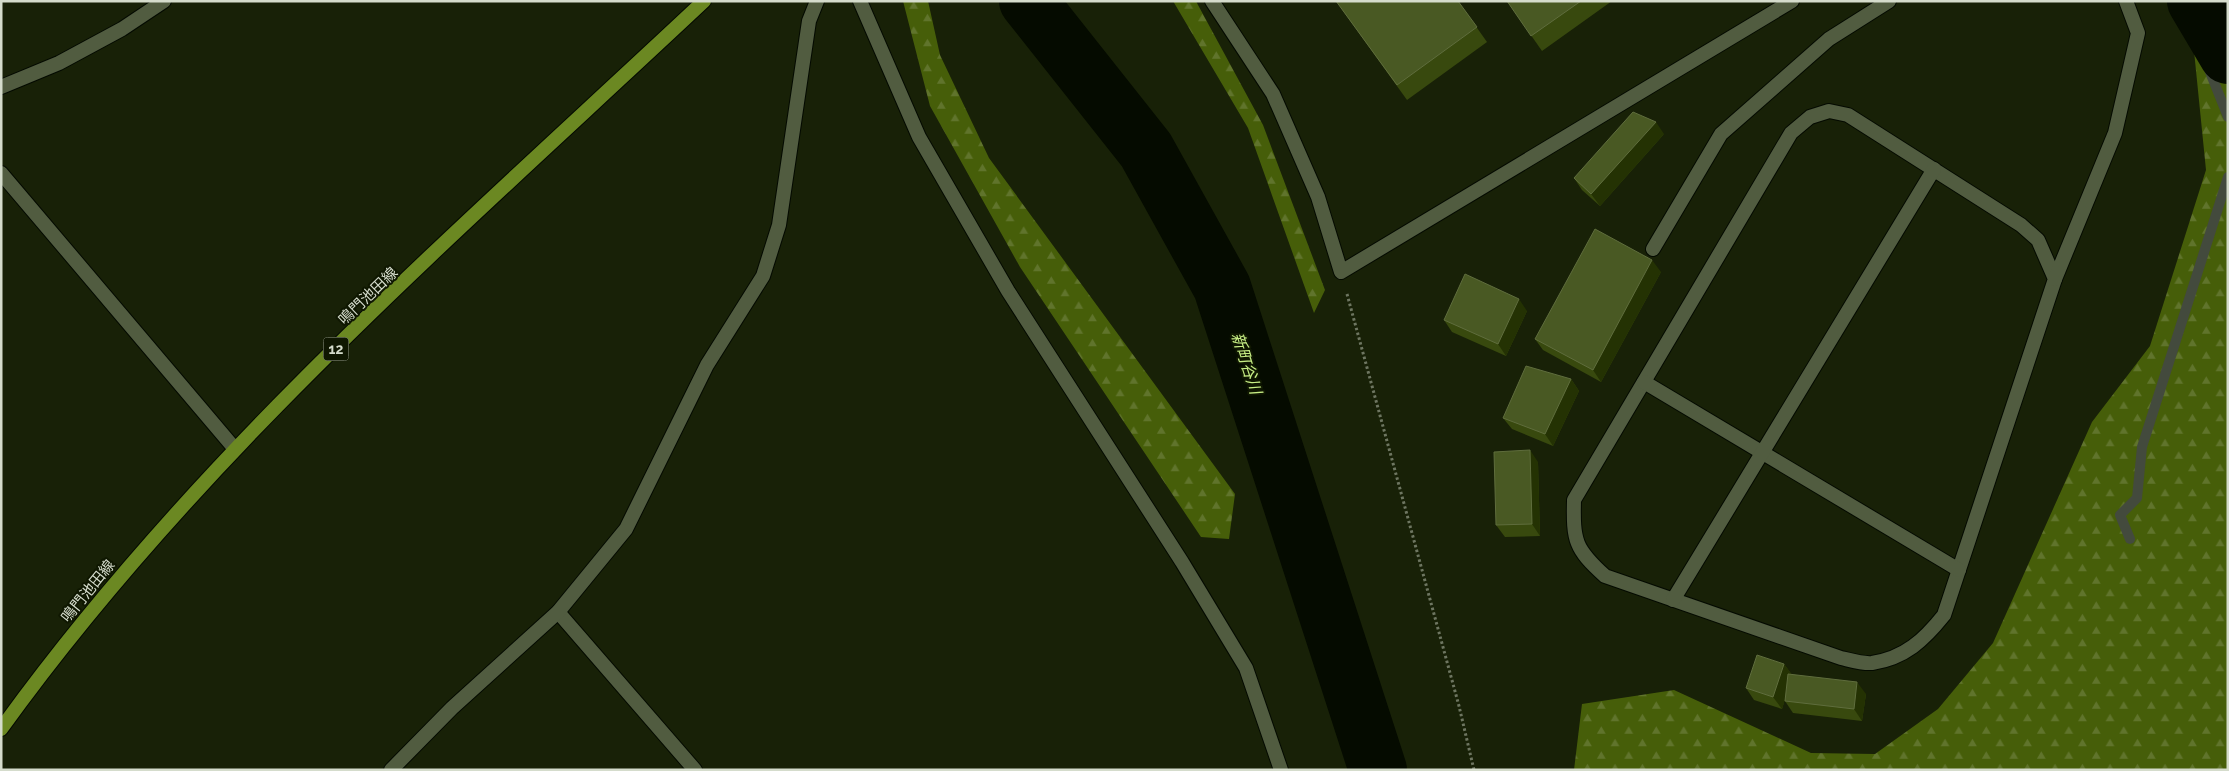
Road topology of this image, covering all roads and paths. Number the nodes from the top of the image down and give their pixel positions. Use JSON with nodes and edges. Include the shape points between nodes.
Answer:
{"nodes":[{"id":1,"x":164,"y":1,"type":"edge"},
{"id":2,"x":704,"y":1,"type":"edge"},
{"id":3,"x":817,"y":1,"type":"edge"},
{"id":4,"x":860,"y":1,"type":"edge"},
{"id":5,"x":1212,"y":1,"type":"edge"},
{"id":6,"x":1792,"y":1,"type":"edge"},
{"id":7,"x":1889,"y":1,"type":"edge"},
{"id":8,"x":2126,"y":1,"type":"edge"},
{"id":9,"x":1,"y":87,"type":"edge"},
{"id":10,"x":1934,"y":169,"type":"junction"},
{"id":11,"x":1,"y":173,"type":"edge"},
{"id":12,"x":1653,"y":249,"type":"dead end"},
{"id":13,"x":1341,"y":272,"type":"junction"},
{"id":14,"x":2055,"y":279,"type":"junction"},
{"id":15,"x":1644,"y":382,"type":"junction"},
{"id":16,"x":235,"y":449,"type":"junction"},
{"id":17,"x":1762,"y":452,"type":"junction"},
{"id":18,"x":1959,"y":570,"type":"junction"},
{"id":19,"x":1673,"y":600,"type":"junction"},
{"id":20,"x":558,"y":612,"type":"junction"},
{"id":21,"x":1,"y":729,"type":"edge"},
{"id":22,"x":391,"y":770,"type":"edge"},
{"id":23,"x":694,"y":770,"type":"edge"},
{"id":24,"x":1281,"y":770,"type":"edge"},
{"id":25,"x":1474,"y":770,"type":"edge"}],
"edges":[{"from":1,"to":9,"type":"street","via":[[122,29],[59,63]]},
{"from":2,"to":16,"type":"main road","name":"鳴門池田線","number":"12","via":[[398,288]]},
{"from":3,"to":20,"type":"street","via":[[809,22],[779,225],[763,276],[707,365],[626,529]]},
{"from":4,"to":24,"type":"street","via":[[920,137],[1008,291],[1246,668]]},
{"from":5,"to":13,"type":"street","via":[[1273,94],[1318,197]]},
{"from":6,"to":13,"type":"street"},
{"from":7,"to":12,"type":"street","via":[[1829,39],[1721,134]]},
{"from":8,"to":14,"type":"street","via":[[2138,33],[2115,133]]},
{"from":10,"to":14,"type":"street","via":[[2021,225],[2038,240]]},
{"from":10,"to":15,"type":"street","via":[[1848,115],[1829,110],[1810,117],[1791,133]]},
{"from":10,"to":17,"type":"street"},
{"from":11,"to":16,"type":"street"},
{"from":13,"to":25,"type":"path","via":[[1457,696]]},
{"from":14,"to":18,"type":"street"},
{"from":15,"to":17,"type":"street"},
{"from":15,"to":19,"type":"street","via":[[1574,500],[1573,529],[1583,556],[1605,576]]},
{"from":16,"to":21,"type":"main road","name":"鳴門池田線","number":"12","via":[[122,574]]},
{"from":17,"to":18,"type":"street"},
{"from":17,"to":19,"type":"street"},
{"from":18,"to":19,"type":"street","via":[[1944,615],[1925,639],[1901,655],[1870,663],[1841,658]]},
{"from":20,"to":22,"type":"street","via":[[452,708]]},
{"from":20,"to":23,"type":"street"}]}
